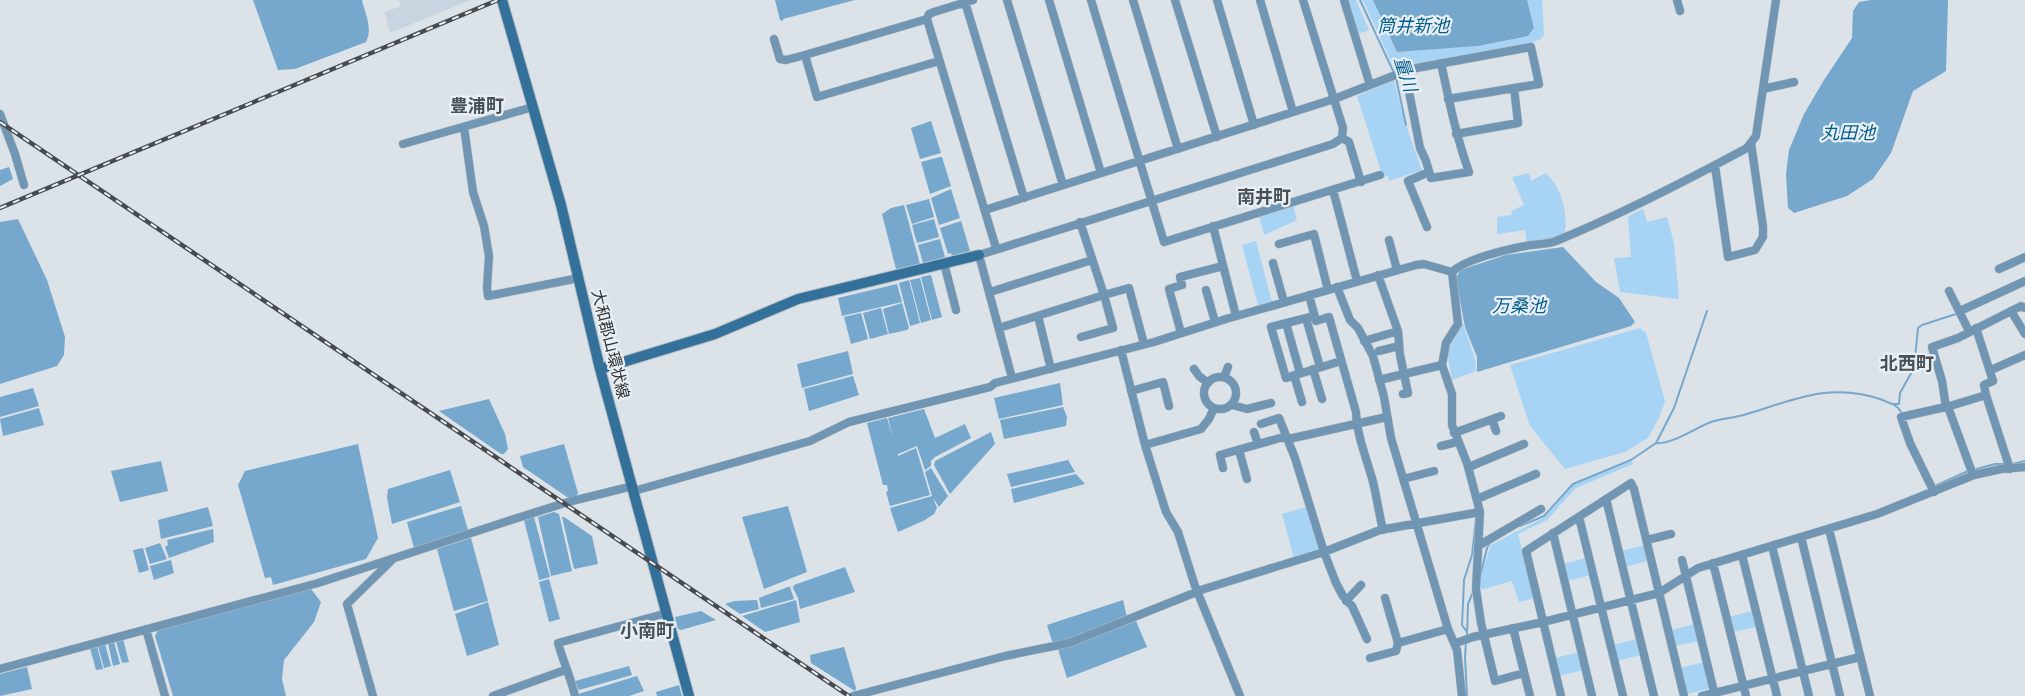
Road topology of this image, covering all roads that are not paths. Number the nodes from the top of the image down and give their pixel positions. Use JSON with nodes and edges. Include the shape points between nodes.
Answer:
{"nodes":[{"id":1,"x":502,"y":0,"type":"edge"},
{"id":2,"x":1007,"y":0,"type":"edge"},
{"id":3,"x":1050,"y":0,"type":"edge"},
{"id":4,"x":1091,"y":0,"type":"edge"},
{"id":5,"x":1133,"y":0,"type":"edge"},
{"id":6,"x":1175,"y":0,"type":"edge"},
{"id":7,"x":1217,"y":0,"type":"edge"},
{"id":8,"x":1260,"y":0,"type":"edge"},
{"id":9,"x":1304,"y":0,"type":"edge"},
{"id":10,"x":1344,"y":0,"type":"edge"},
{"id":11,"x":1677,"y":0,"type":"edge"},
{"id":12,"x":1776,"y":0,"type":"edge"},
{"id":13,"x":969,"y":1,"type":"edge"},
{"id":14,"x":1680,"y":11,"type":"dead end"},
{"id":15,"x":927,"y":19,"type":"junction"},
{"id":16,"x":774,"y":39,"type":"dead end"},
{"id":17,"x":805,"y":55,"type":"junction"},
{"id":18,"x":939,"y":61,"type":"junction"},
{"id":19,"x":1441,"y":63,"type":"junction"},
{"id":20,"x":1398,"y":74,"type":"junction"},
{"id":21,"x":1794,"y":82,"type":"dead end"},
{"id":22,"x":1370,"y":85,"type":"junction"},
{"id":23,"x":1514,"y":88,"type":"junction"},
{"id":24,"x":1763,"y":89,"type":"junction"},
{"id":25,"x":1334,"y":99,"type":"junction"},
{"id":26,"x":1448,"y":99,"type":"junction"},
{"id":27,"x":533,"y":107,"type":"junction"},
{"id":28,"x":1293,"y":112,"type":"junction"},
{"id":29,"x":0,"y":114,"type":"edge"},
{"id":30,"x":1254,"y":124,"type":"junction"},
{"id":31,"x":464,"y":127,"type":"junction"},
{"id":32,"x":1456,"y":134,"type":"junction"},
{"id":33,"x":1217,"y":136,"type":"junction"},
{"id":34,"x":1342,"y":138,"type":"junction"},
{"id":35,"x":1751,"y":143,"type":"junction"},
{"id":36,"x":403,"y":144,"type":"dead end"},
{"id":37,"x":1178,"y":149,"type":"junction"},
{"id":38,"x":1140,"y":161,"type":"junction"},
{"id":39,"x":1715,"y":165,"type":"junction"},
{"id":40,"x":1429,"y":172,"type":"junction"},
{"id":41,"x":1101,"y":173,"type":"junction"},
{"id":42,"x":1380,"y":175,"type":"dead end"},
{"id":43,"x":1360,"y":182,"type":"junction"},
{"id":44,"x":24,"y":185,"type":"dead end"},
{"id":45,"x":1063,"y":185,"type":"junction"},
{"id":46,"x":1334,"y":190,"type":"junction"},
{"id":47,"x":1024,"y":198,"type":"junction"},
{"id":48,"x":1152,"y":200,"type":"junction"},
{"id":49,"x":985,"y":210,"type":"junction"},
{"id":50,"x":1080,"y":222,"type":"junction"},
{"id":51,"x":1213,"y":226,"type":"junction"},
{"id":52,"x":1427,"y":226,"type":"dead end"},
{"id":53,"x":1389,"y":240,"type":"dead end"},
{"id":54,"x":1279,"y":244,"type":"dead end"},
{"id":55,"x":996,"y":248,"type":"junction"},
{"id":56,"x":980,"y":255,"type":"junction"},
{"id":57,"x":2025,"y":256,"type":"edge"},
{"id":58,"x":1092,"y":260,"type":"junction"},
{"id":59,"x":1273,"y":262,"type":"dead end"},
{"id":60,"x":944,"y":263,"type":"junction"},
{"id":61,"x":1223,"y":266,"type":"junction"},
{"id":62,"x":1999,"y":269,"type":"dead end"},
{"id":63,"x":1397,"y":270,"type":"junction"},
{"id":64,"x":1452,"y":272,"type":"junction"},
{"id":65,"x":1378,"y":275,"type":"junction"},
{"id":66,"x":579,"y":278,"type":"junction"},
{"id":67,"x":2025,"y":280,"type":"edge"},
{"id":68,"x":1357,"y":281,"type":"junction"},
{"id":69,"x":1337,"y":287,"type":"junction"},
{"id":70,"x":1206,"y":290,"type":"dead end"},
{"id":71,"x":1328,"y":290,"type":"junction"},
{"id":72,"x":1948,"y":291,"type":"dead end"},
{"id":73,"x":990,"y":292,"type":"junction"},
{"id":74,"x":1104,"y":295,"type":"junction"},
{"id":75,"x":1309,"y":295,"type":"junction"},
{"id":76,"x":1284,"y":302,"type":"junction"},
{"id":77,"x":2025,"y":308,"type":"edge"},
{"id":78,"x":956,"y":310,"type":"dead end"},
{"id":79,"x":2011,"y":311,"type":"junction"},
{"id":80,"x":1960,"y":313,"type":"junction"},
{"id":81,"x":1038,"y":316,"type":"junction"},
{"id":82,"x":1236,"y":316,"type":"junction"},
{"id":83,"x":1310,"y":317,"type":"junction"},
{"id":84,"x":1215,"y":322,"type":"junction"},
{"id":85,"x":1286,"y":323,"type":"junction"},
{"id":86,"x":999,"y":328,"type":"junction"},
{"id":87,"x":1972,"y":329,"type":"junction"},
{"id":88,"x":1398,"y":332,"type":"junction"},
{"id":89,"x":1181,"y":333,"type":"junction"},
{"id":90,"x":2025,"y":334,"type":"edge"},
{"id":91,"x":1081,"y":337,"type":"dead end"},
{"id":92,"x":1364,"y":341,"type":"junction"},
{"id":93,"x":1144,"y":344,"type":"junction"},
{"id":94,"x":1399,"y":346,"type":"junction"},
{"id":95,"x":1121,"y":350,"type":"junction"},
{"id":96,"x":1379,"y":351,"type":"dead end"},
{"id":97,"x":2025,"y":355,"type":"edge"},
{"id":98,"x":1341,"y":361,"type":"junction"},
{"id":99,"x":1442,"y":365,"type":"junction"},
{"id":100,"x":1228,"y":367,"type":"dead end"},
{"id":101,"x":1317,"y":368,"type":"junction"},
{"id":102,"x":600,"y":369,"type":"junction"},
{"id":103,"x":1051,"y":369,"type":"junction"},
{"id":104,"x":1194,"y":369,"type":"dead end"},
{"id":105,"x":1990,"y":370,"type":"junction"},
{"id":106,"x":1297,"y":374,"type":"junction"},
{"id":107,"x":1404,"y":374,"type":"junction"},
{"id":108,"x":1224,"y":377,"type":"junction"},
{"id":109,"x":1012,"y":378,"type":"junction"},
{"id":110,"x":1379,"y":380,"type":"junction"},
{"id":111,"x":1208,"y":383,"type":"junction"},
{"id":112,"x":1131,"y":391,"type":"junction"},
{"id":113,"x":1403,"y":394,"type":"dead end"},
{"id":114,"x":1986,"y":395,"type":"junction"},
{"id":115,"x":1322,"y":399,"type":"dead end"},
{"id":116,"x":1302,"y":402,"type":"dead end"},
{"id":117,"x":1271,"y":403,"type":"dead end"},
{"id":118,"x":1232,"y":405,"type":"junction"},
{"id":119,"x":1169,"y":406,"type":"dead end"},
{"id":120,"x":1947,"y":407,"type":"junction"},
{"id":121,"x":1214,"y":408,"type":"junction"},
{"id":122,"x":1501,"y":416,"type":"dead end"},
{"id":123,"x":1387,"y":417,"type":"junction"},
{"id":124,"x":1492,"y":419,"type":"junction"},
{"id":125,"x":1261,"y":424,"type":"dead end"},
{"id":126,"x":1356,"y":424,"type":"junction"},
{"id":127,"x":1496,"y":431,"type":"dead end"},
{"id":128,"x":1254,"y":432,"type":"dead end"},
{"id":129,"x":1454,"y":433,"type":"junction"},
{"id":130,"x":1286,"y":438,"type":"junction"},
{"id":131,"x":1457,"y":442,"type":"junction"},
{"id":132,"x":1258,"y":444,"type":"junction"},
{"id":133,"x":1524,"y":444,"type":"dead end"},
{"id":134,"x":1145,"y":445,"type":"junction"},
{"id":135,"x":1441,"y":446,"type":"dead end"},
{"id":136,"x":1239,"y":450,"type":"junction"},
{"id":137,"x":2010,"y":466,"type":"junction"},
{"id":138,"x":1469,"y":467,"type":"junction"},
{"id":139,"x":2025,"y":467,"type":"edge"},
{"id":140,"x":1223,"y":468,"type":"dead end"},
{"id":141,"x":1434,"y":471,"type":"dead end"},
{"id":142,"x":1972,"y":472,"type":"junction"},
{"id":143,"x":1536,"y":474,"type":"dead end"},
{"id":144,"x":1247,"y":479,"type":"dead end"},
{"id":145,"x":1403,"y":479,"type":"junction"},
{"id":146,"x":633,"y":489,"type":"junction"},
{"id":147,"x":1934,"y":492,"type":"junction"},
{"id":148,"x":1477,"y":498,"type":"junction"},
{"id":149,"x":1606,"y":499,"type":"junction"},
{"id":150,"x":1541,"y":509,"type":"dead end"},
{"id":151,"x":1480,"y":512,"type":"junction"},
{"id":152,"x":1579,"y":517,"type":"junction"},
{"id":153,"x":1418,"y":525,"type":"junction"},
{"id":154,"x":1829,"y":529,"type":"junction"},
{"id":155,"x":1383,"y":530,"type":"junction"},
{"id":156,"x":1553,"y":533,"type":"junction"},
{"id":157,"x":1671,"y":534,"type":"dead end"},
{"id":158,"x":1801,"y":537,"type":"junction"},
{"id":159,"x":1647,"y":540,"type":"junction"},
{"id":160,"x":1478,"y":546,"type":"junction"},
{"id":161,"x":1772,"y":546,"type":"junction"},
{"id":162,"x":1324,"y":552,"type":"junction"},
{"id":163,"x":1742,"y":555,"type":"junction"},
{"id":164,"x":392,"y":560,"type":"junction"},
{"id":165,"x":1682,"y":560,"type":"dead end"},
{"id":166,"x":1713,"y":563,"type":"junction"},
{"id":167,"x":1686,"y":576,"type":"junction"},
{"id":168,"x":1361,"y":585,"type":"dead end"},
{"id":169,"x":1197,"y":592,"type":"junction"},
{"id":170,"x":1659,"y":593,"type":"junction"},
{"id":171,"x":1386,"y":598,"type":"dead end"},
{"id":172,"x":1346,"y":600,"type":"junction"},
{"id":173,"x":1631,"y":600,"type":"junction"},
{"id":174,"x":1602,"y":608,"type":"junction"},
{"id":175,"x":667,"y":613,"type":"junction"},
{"id":176,"x":1573,"y":615,"type":"junction"},
{"id":177,"x":1543,"y":622,"type":"junction"},
{"id":178,"x":1513,"y":628,"type":"junction"},
{"id":179,"x":146,"y":629,"type":"junction"},
{"id":180,"x":1448,"y":629,"type":"junction"},
{"id":181,"x":1484,"y":634,"type":"junction"},
{"id":182,"x":1367,"y":639,"type":"dead end"},
{"id":183,"x":1458,"y":642,"type":"junction"},
{"id":184,"x":1398,"y":643,"type":"junction"},
{"id":185,"x":1860,"y":657,"type":"junction"},
{"id":186,"x":1371,"y":658,"type":"dead end"},
{"id":187,"x":1832,"y":664,"type":"junction"},
{"id":188,"x":0,"y":669,"type":"edge"},
{"id":189,"x":565,"y":670,"type":"junction"},
{"id":190,"x":1803,"y":671,"type":"junction"},
{"id":191,"x":1524,"y":673,"type":"junction"},
{"id":192,"x":1773,"y":679,"type":"junction"},
{"id":193,"x":1743,"y":686,"type":"junction"},
{"id":194,"x":1715,"y":694,"type":"edge"},
{"id":195,"x":165,"y":696,"type":"edge"},
{"id":196,"x":374,"y":696,"type":"edge"},
{"id":197,"x":493,"y":696,"type":"edge"},
{"id":198,"x":575,"y":696,"type":"edge"},
{"id":199,"x":689,"y":696,"type":"edge"},
{"id":200,"x":854,"y":696,"type":"edge"},
{"id":201,"x":1240,"y":696,"type":"edge"},
{"id":202,"x":1462,"y":696,"type":"edge"},
{"id":203,"x":1530,"y":696,"type":"edge"},
{"id":204,"x":1561,"y":696,"type":"edge"},
{"id":205,"x":1592,"y":696,"type":"edge"},
{"id":206,"x":1623,"y":696,"type":"edge"},
{"id":207,"x":1654,"y":696,"type":"edge"},
{"id":208,"x":1684,"y":696,"type":"edge"},
{"id":209,"x":1702,"y":696,"type":"edge"},
{"id":210,"x":1746,"y":696,"type":"edge"},
{"id":211,"x":1777,"y":696,"type":"edge"},
{"id":212,"x":1809,"y":696,"type":"edge"},
{"id":213,"x":1840,"y":696,"type":"edge"},
{"id":214,"x":1870,"y":696,"type":"edge"}],
"edges":[{"from":1,"to":27,"type":"main road","name":"大和郡山環状線"},
{"from":2,"to":45,"type":"street"},
{"from":3,"to":41,"type":"street"},
{"from":4,"to":38,"type":"street"},
{"from":5,"to":37,"type":"street"},
{"from":6,"to":33,"type":"street"},
{"from":7,"to":30,"type":"street"},
{"from":8,"to":28,"type":"street"},
{"from":9,"to":25,"type":"street"},
{"from":10,"to":22,"type":"street"},
{"from":11,"to":14,"type":"street"},
{"from":12,"to":24,"type":"street"},
{"from":13,"to":15,"type":"street","via":[[929,14]]},
{"from":13,"to":47,"type":"street"},
{"from":15,"to":17,"type":"street"},
{"from":15,"to":18,"type":"street"},
{"from":16,"to":17,"type":"street","via":[[780,59]]},
{"from":17,"to":18,"type":"street","via":[[817,97]]},
{"from":18,"to":49,"type":"street"},
{"from":19,"to":20,"type":"street"},
{"from":19,"to":23,"type":"street","via":[[1531,47],[1539,84]]},
{"from":19,"to":26,"type":"street"},
{"from":20,"to":22,"type":"street"},
{"from":20,"to":40,"type":"street"},
{"from":21,"to":24,"type":"street"},
{"from":22,"to":25,"type":"street"},
{"from":23,"to":26,"type":"street"},
{"from":23,"to":32,"type":"street","via":[[1518,123]]},
{"from":24,"to":35,"type":"street","via":[[1756,136]]},
{"from":25,"to":28,"type":"street"},
{"from":25,"to":34,"type":"street"},
{"from":26,"to":32,"type":"street"},
{"from":27,"to":31,"type":"street"},
{"from":27,"to":66,"type":"main road","name":"大和郡山環状線"},
{"from":28,"to":30,"type":"street"},
{"from":29,"to":44,"type":"street"},
{"from":30,"to":33,"type":"street"},
{"from":31,"to":36,"type":"street"},
{"from":31,"to":66,"type":"street","via":[[473,192],[489,255],[489,296]]},
{"from":32,"to":40,"type":"street","via":[[1469,172],[1431,178]]},
{"from":33,"to":37,"type":"street"},
{"from":34,"to":43,"type":"street","via":[[1348,142]]},
{"from":34,"to":48,"type":"street"},
{"from":35,"to":39,"type":"street"},
{"from":35,"to":39,"type":"street","via":[[1764,227],[1755,250],[1728,257]]},
{"from":37,"to":38,"type":"street"},
{"from":38,"to":41,"type":"street"},
{"from":38,"to":48,"type":"street"},
{"from":39,"to":64,"type":"street","via":[[1625,212],[1556,241],[1501,252]]},
{"from":40,"to":52,"type":"street","via":[[1408,181]]},
{"from":41,"to":45,"type":"street"},
{"from":42,"to":43,"type":"street"},
{"from":43,"to":46,"type":"street"},
{"from":45,"to":47,"type":"street"},
{"from":46,"to":51,"type":"street"},
{"from":46,"to":68,"type":"street"},
{"from":47,"to":49,"type":"street"},
{"from":48,"to":50,"type":"street"},
{"from":48,"to":51,"type":"street","via":[[1164,242]]},
{"from":49,"to":55,"type":"street"},
{"from":50,"to":55,"type":"street"},
{"from":50,"to":58,"type":"street"},
{"from":51,"to":61,"type":"street"},
{"from":53,"to":63,"type":"street"},
{"from":54,"to":71,"type":"street","via":[[1314,234]]},
{"from":55,"to":56,"type":"street"},
{"from":56,"to":60,"type":"main road"},
{"from":56,"to":73,"type":"street"},
{"from":57,"to":62,"type":"street"},
{"from":58,"to":73,"type":"street"},
{"from":58,"to":74,"type":"street"},
{"from":59,"to":76,"type":"street"},
{"from":60,"to":78,"type":"street"},
{"from":60,"to":102,"type":"main road","via":[[798,299],[715,334]]},
{"from":61,"to":82,"type":"street"},
{"from":61,"to":89,"type":"street","via":[[1180,277],[1182,285],[1169,289]]},
{"from":63,"to":64,"type":"street","via":[[1424,264]]},
{"from":63,"to":65,"type":"street"},
{"from":64,"to":99,"type":"street","via":[[1458,324],[1446,343]]},
{"from":65,"to":68,"type":"street"},
{"from":65,"to":88,"type":"street"},
{"from":66,"to":102,"type":"main road","name":"大和郡山環状線"},
{"from":67,"to":80,"type":"street"},
{"from":68,"to":69,"type":"street"},
{"from":69,"to":71,"type":"street"},
{"from":69,"to":92,"type":"street"},
{"from":70,"to":84,"type":"street"},
{"from":71,"to":75,"type":"street"},
{"from":72,"to":80,"type":"street"},
{"from":73,"to":86,"type":"street"},
{"from":74,"to":81,"type":"street"},
{"from":74,"to":91,"type":"street","via":[[1113,328]]},
{"from":74,"to":93,"type":"street","via":[[1129,288]]},
{"from":75,"to":76,"type":"street"},
{"from":75,"to":83,"type":"street"},
{"from":76,"to":82,"type":"street"},
{"from":77,"to":79,"type":"street"},
{"from":79,"to":87,"type":"street"},
{"from":79,"to":90,"type":"street"},
{"from":80,"to":87,"type":"street"},
{"from":81,"to":86,"type":"street"},
{"from":81,"to":103,"type":"street"},
{"from":82,"to":84,"type":"street"},
{"from":83,"to":85,"type":"street"},
{"from":83,"to":98,"type":"street","via":[[1316,321],[1329,317]]},
{"from":83,"to":101,"type":"street"},
{"from":84,"to":89,"type":"street"},
{"from":85,"to":106,"type":"street"},
{"from":85,"to":106,"type":"street","via":[[1271,327],[1286,378]]},
{"from":86,"to":109,"type":"street"},
{"from":87,"to":105,"type":"street"},
{"from":87,"to":120,"type":"street","via":[[1932,347]]},
{"from":88,"to":92,"type":"street"},
{"from":88,"to":94,"type":"street"},
{"from":89,"to":93,"type":"street"},
{"from":92,"to":110,"type":"street","via":[[1373,356]]},
{"from":93,"to":95,"type":"street"},
{"from":94,"to":96,"type":"street"},
{"from":94,"to":107,"type":"street"},
{"from":95,"to":103,"type":"street"},
{"from":95,"to":112,"type":"street"},
{"from":97,"to":105,"type":"street"},
{"from":98,"to":101,"type":"street"},
{"from":98,"to":126,"type":"street"},
{"from":99,"to":107,"type":"street"},
{"from":99,"to":129,"type":"street","via":[[1452,394]]},
{"from":100,"to":108,"type":"street"},
{"from":101,"to":106,"type":"street"},
{"from":101,"to":115,"type":"street"},
{"from":102,"to":146,"type":"main road","name":"大和郡山環状線"},
{"from":103,"to":109,"type":"street"},
{"from":104,"to":111,"type":"street"},
{"from":105,"to":114,"type":"street","via":[[1993,381],[1983,385]]},
{"from":106,"to":116,"type":"street"},
{"from":107,"to":110,"type":"street"},
{"from":107,"to":113,"type":"street","via":[[1408,393]]},
{"from":108,"to":111,"type":"street"},
{"from":108,"to":118,"type":"street","via":[[1236,387]]},
{"from":109,"to":146,"type":"street","via":[[849,422],[810,441]]},
{"from":110,"to":123,"type":"street"},
{"from":111,"to":121,"type":"street","via":[[1205,398]]},
{"from":112,"to":119,"type":"street","via":[[1163,382]]},
{"from":112,"to":134,"type":"street"},
{"from":114,"to":120,"type":"street"},
{"from":114,"to":137,"type":"street"},
{"from":117,"to":118,"type":"street","via":[[1247,409]]},
{"from":118,"to":121,"type":"street"},
{"from":120,"to":142,"type":"street"},
{"from":120,"to":147,"type":"street","via":[[1903,416],[1910,443]]},
{"from":121,"to":134,"type":"street","via":[[1201,429]]},
{"from":122,"to":124,"type":"street"},
{"from":123,"to":126,"type":"street"},
{"from":123,"to":145,"type":"street"},
{"from":124,"to":127,"type":"street"},
{"from":124,"to":129,"type":"street"},
{"from":125,"to":130,"type":"street","via":[[1279,418]]},
{"from":126,"to":130,"type":"street"},
{"from":126,"to":155,"type":"street"},
{"from":128,"to":132,"type":"street"},
{"from":129,"to":131,"type":"street"},
{"from":130,"to":132,"type":"street"},
{"from":130,"to":162,"type":"street"},
{"from":131,"to":135,"type":"street"},
{"from":131,"to":138,"type":"street"},
{"from":132,"to":136,"type":"street"},
{"from":133,"to":138,"type":"street"},
{"from":134,"to":169,"type":"street"},
{"from":136,"to":140,"type":"street","via":[[1220,455]]},
{"from":136,"to":144,"type":"street"},
{"from":137,"to":139,"type":"street"},
{"from":137,"to":142,"type":"street"},
{"from":138,"to":148,"type":"street"},
{"from":141,"to":145,"type":"street"},
{"from":142,"to":147,"type":"street"},
{"from":143,"to":148,"type":"street"},
{"from":145,"to":153,"type":"street"},
{"from":146,"to":164,"type":"street","via":[[568,502]]},
{"from":146,"to":175,"type":"main road","name":"大和郡山環状線"},
{"from":147,"to":154,"type":"street"},
{"from":148,"to":151,"type":"street"},
{"from":149,"to":152,"type":"street"},
{"from":149,"to":159,"type":"street","via":[[1631,483]]},
{"from":149,"to":173,"type":"street"},
{"from":150,"to":160,"type":"street"},
{"from":151,"to":153,"type":"street"},
{"from":151,"to":160,"type":"street"},
{"from":152,"to":156,"type":"street"},
{"from":152,"to":174,"type":"street"},
{"from":153,"to":155,"type":"street"},
{"from":153,"to":180,"type":"street"},
{"from":154,"to":158,"type":"street"},
{"from":154,"to":185,"type":"street"},
{"from":155,"to":162,"type":"street"},
{"from":156,"to":176,"type":"street"},
{"from":156,"to":177,"type":"street","via":[[1526,551]]},
{"from":157,"to":159,"type":"street"},
{"from":158,"to":161,"type":"street"},
{"from":158,"to":187,"type":"street"},
{"from":159,"to":170,"type":"street"},
{"from":160,"to":181,"type":"street","via":[[1476,589]]},
{"from":161,"to":163,"type":"street"},
{"from":161,"to":190,"type":"street"},
{"from":162,"to":169,"type":"street"},
{"from":162,"to":172,"type":"street"},
{"from":163,"to":166,"type":"street"},
{"from":163,"to":192,"type":"street"},
{"from":164,"to":179,"type":"street","via":[[318,584]]},
{"from":164,"to":196,"type":"street","via":[[347,604]]},
{"from":165,"to":167,"type":"street"},
{"from":166,"to":167,"type":"street"},
{"from":166,"to":193,"type":"street"},
{"from":167,"to":170,"type":"street"},
{"from":167,"to":194,"type":"street"},
{"from":168,"to":172,"type":"street"},
{"from":169,"to":200,"type":"street","via":[[1069,644],[1005,656]]},
{"from":169,"to":201,"type":"street"},
{"from":170,"to":173,"type":"street"},
{"from":170,"to":208,"type":"street"},
{"from":171,"to":184,"type":"street"},
{"from":172,"to":182,"type":"street"},
{"from":173,"to":174,"type":"street"},
{"from":173,"to":207,"type":"street"},
{"from":174,"to":176,"type":"street"},
{"from":174,"to":206,"type":"street"},
{"from":175,"to":189,"type":"street","via":[[558,643]]},
{"from":175,"to":199,"type":"main road","name":"大和郡山環状線"},
{"from":176,"to":177,"type":"street"},
{"from":176,"to":205,"type":"street"},
{"from":177,"to":178,"type":"street"},
{"from":177,"to":204,"type":"street"},
{"from":178,"to":181,"type":"street"},
{"from":178,"to":191,"type":"street"},
{"from":179,"to":188,"type":"street"},
{"from":179,"to":195,"type":"street"},
{"from":180,"to":183,"type":"street"},
{"from":180,"to":184,"type":"street"},
{"from":181,"to":183,"type":"street"},
{"from":181,"to":191,"type":"street","via":[[1495,681]]},
{"from":183,"to":202,"type":"street"},
{"from":184,"to":186,"type":"street","via":[[1396,651]]},
{"from":185,"to":187,"type":"street"},
{"from":185,"to":214,"type":"street"},
{"from":187,"to":190,"type":"street"},
{"from":187,"to":213,"type":"street"},
{"from":189,"to":197,"type":"street"},
{"from":189,"to":198,"type":"street"},
{"from":190,"to":192,"type":"street"},
{"from":190,"to":212,"type":"street"},
{"from":191,"to":203,"type":"street"},
{"from":192,"to":193,"type":"street"},
{"from":192,"to":211,"type":"street"},
{"from":193,"to":194,"type":"street"},
{"from":193,"to":210,"type":"street"},
{"from":194,"to":209,"type":"street"}]}
